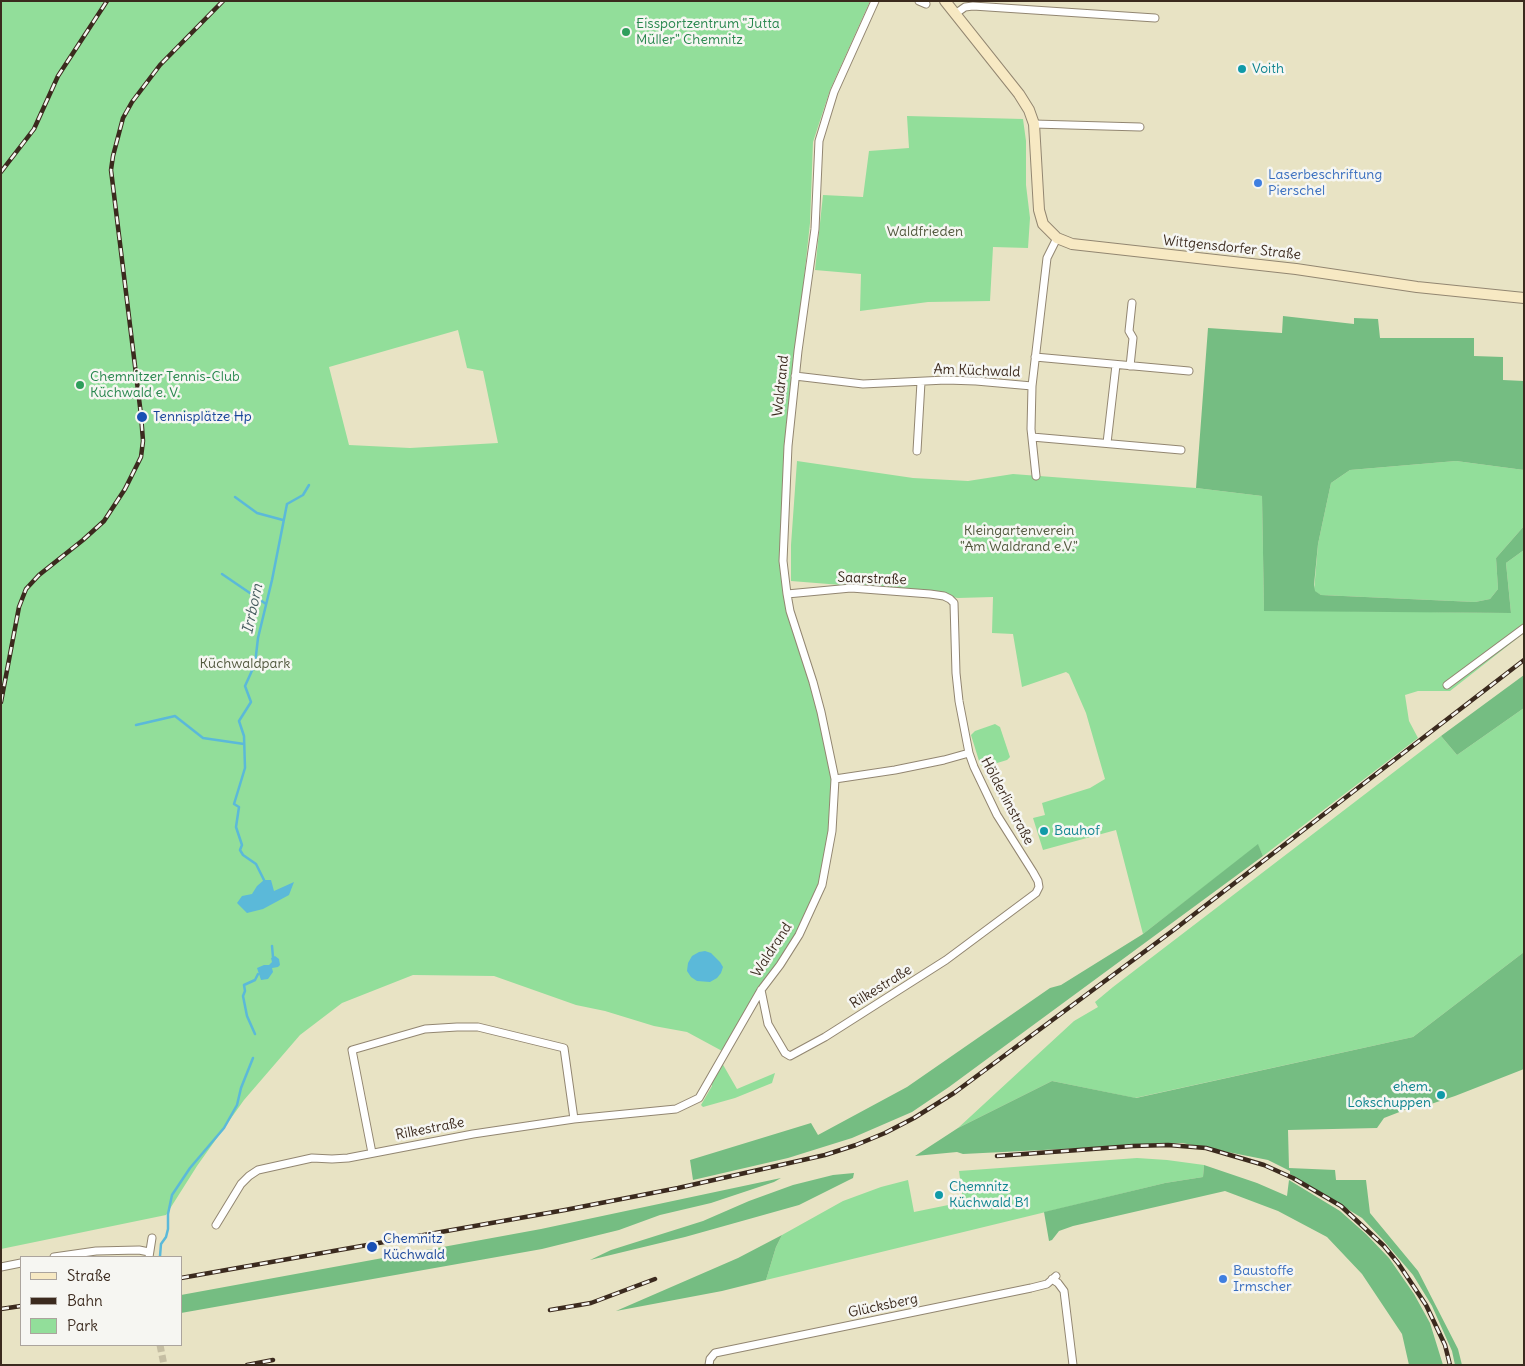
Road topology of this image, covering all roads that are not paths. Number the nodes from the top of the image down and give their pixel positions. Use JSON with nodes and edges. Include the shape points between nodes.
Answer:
{"nodes":[{"id":1,"x":875,"y":1,"type":"edge"},
{"id":2,"x":919,"y":1,"type":"edge"},
{"id":3,"x":945,"y":1,"type":"edge"},
{"id":4,"x":926,"y":4,"type":"dead end"},
{"id":5,"x":955,"y":14,"type":"junction"},
{"id":6,"x":1155,"y":18,"type":"dead end"},
{"id":7,"x":1034,"y":124,"type":"junction"},
{"id":8,"x":1140,"y":127,"type":"dead end"},
{"id":9,"x":1057,"y":238,"type":"junction"},
{"id":10,"x":1524,"y":298,"type":"edge"},
{"id":11,"x":1132,"y":303,"type":"dead end"},
{"id":12,"x":1035,"y":357,"type":"junction"},
{"id":13,"x":1116,"y":365,"type":"junction"},
{"id":14,"x":1130,"y":366,"type":"junction"},
{"id":15,"x":1189,"y":371,"type":"dead end"},
{"id":16,"x":795,"y":376,"type":"junction"},
{"id":17,"x":921,"y":382,"type":"junction"},
{"id":18,"x":1032,"y":386,"type":"junction"},
{"id":19,"x":1032,"y":437,"type":"junction"},
{"id":20,"x":1107,"y":443,"type":"junction"},
{"id":21,"x":1181,"y":450,"type":"dead end"},
{"id":22,"x":917,"y":451,"type":"dead end"},
{"id":23,"x":1036,"y":476,"type":"dead end"},
{"id":24,"x":787,"y":594,"type":"junction"},
{"id":25,"x":954,"y":603,"type":"joint"},
{"id":26,"x":1524,"y":628,"type":"edge"},
{"id":27,"x":1447,"y":686,"type":"dead end"},
{"id":28,"x":969,"y":753,"type":"junction"},
{"id":29,"x":834,"y":779,"type":"junction"},
{"id":30,"x":1040,"y":887,"type":"joint"},
{"id":31,"x":761,"y":990,"type":"junction"},
{"id":32,"x":676,"y":1109,"type":"joint"},
{"id":33,"x":574,"y":1119,"type":"junction"},
{"id":34,"x":372,"y":1153,"type":"junction"},
{"id":35,"x":216,"y":1225,"type":"dead end"},
{"id":36,"x":152,"y":1238,"type":"dead end"},
{"id":37,"x":149,"y":1255,"type":"edge"},
{"id":38,"x":61,"y":1256,"type":"edge"},
{"id":39,"x":20,"y":1264,"type":"edge"},
{"id":40,"x":1,"y":1267,"type":"edge"},
{"id":41,"x":710,"y":1365,"type":"edge"},
{"id":42,"x":1073,"y":1365,"type":"edge"}],
"edges":[{"from":1,"to":16,"type":"street","name":"Waldrand","via":[[834,92],[819,141],[815,230]]},
{"from":2,"to":4,"type":"street"},
{"from":3,"to":5,"type":"street"},
{"from":5,"to":6,"type":"street","via":[[973,6]]},
{"from":5,"to":7,"type":"street","via":[[1019,94]]},
{"from":7,"to":8,"type":"street"},
{"from":7,"to":9,"type":"street","via":[[1039,210],[1043,224]]},
{"from":9,"to":10,"type":"street","name":"Wittgensdorfer Straße","via":[[1072,244]]},
{"from":9,"to":12,"type":"street","name":"Am Küchwald","via":[[1047,258]]},
{"from":11,"to":14,"type":"street","via":[[1129,331],[1134,338]]},
{"from":12,"to":13,"type":"street","name":"Am Küchwald"},
{"from":12,"to":18,"type":"street","name":"Am Küchwald"},
{"from":13,"to":14,"type":"street","name":"Am Küchwald"},
{"from":13,"to":20,"type":"street"},
{"from":14,"to":15,"type":"street","name":"Am Küchwald"},
{"from":16,"to":17,"type":"street","name":"Am Küchwald","via":[[862,384]]},
{"from":16,"to":24,"type":"street","name":"Waldrand","via":[[784,514],[783,561]]},
{"from":17,"to":18,"type":"street","name":"Am Küchwald","via":[[976,381]]},
{"from":17,"to":22,"type":"street","name":"Am Küchwald"},
{"from":18,"to":19,"type":"street","name":"Am Küchwald"},
{"from":19,"to":20,"type":"street"},
{"from":19,"to":23,"type":"street","name":"Am Küchwald"},
{"from":20,"to":21,"type":"street"},
{"from":24,"to":25,"type":"street","name":"Saarstraße","via":[[852,588],[944,596]]},
{"from":24,"to":29,"type":"street","name":"Waldrand","via":[[821,712]]},
{"from":25,"to":28,"type":"street","name":"Hölderlinstraße","via":[[956,673]]},
{"from":26,"to":27,"type":"street"},
{"from":28,"to":29,"type":"street","via":[[895,770]]},
{"from":28,"to":30,"type":"street","name":"Hölderlinstraße","via":[[997,815]]},
{"from":29,"to":31,"type":"street","name":"Waldrand","via":[[832,831],[822,885],[799,935]]},
{"from":30,"to":31,"type":"street","name":"Rilkestraße","via":[[946,960],[790,1056],[768,1024]]},
{"from":31,"to":32,"type":"street","name":"Waldrand","via":[[699,1098]]},
{"from":32,"to":33,"type":"street","name":"Rilkestraße"},
{"from":33,"to":34,"type":"street","name":"Rilkestraße"},
{"from":33,"to":34,"type":"street","via":[[564,1048],[478,1027],[425,1029],[352,1050]]},
{"from":34,"to":35,"type":"street","name":"Rilkestraße","via":[[332,1160],[312,1158],[258,1170],[241,1184]]},
{"from":36,"to":37,"type":"street"},
{"from":37,"to":38,"type":"street","via":[[139,1250]]},
{"from":39,"to":40,"type":"street"},
{"from":41,"to":42,"type":"street","name":"Glücksberg","via":[[713,1355],[719,1352],[1031,1288],[1047,1284],[1054,1278],[1064,1291]]}]}
